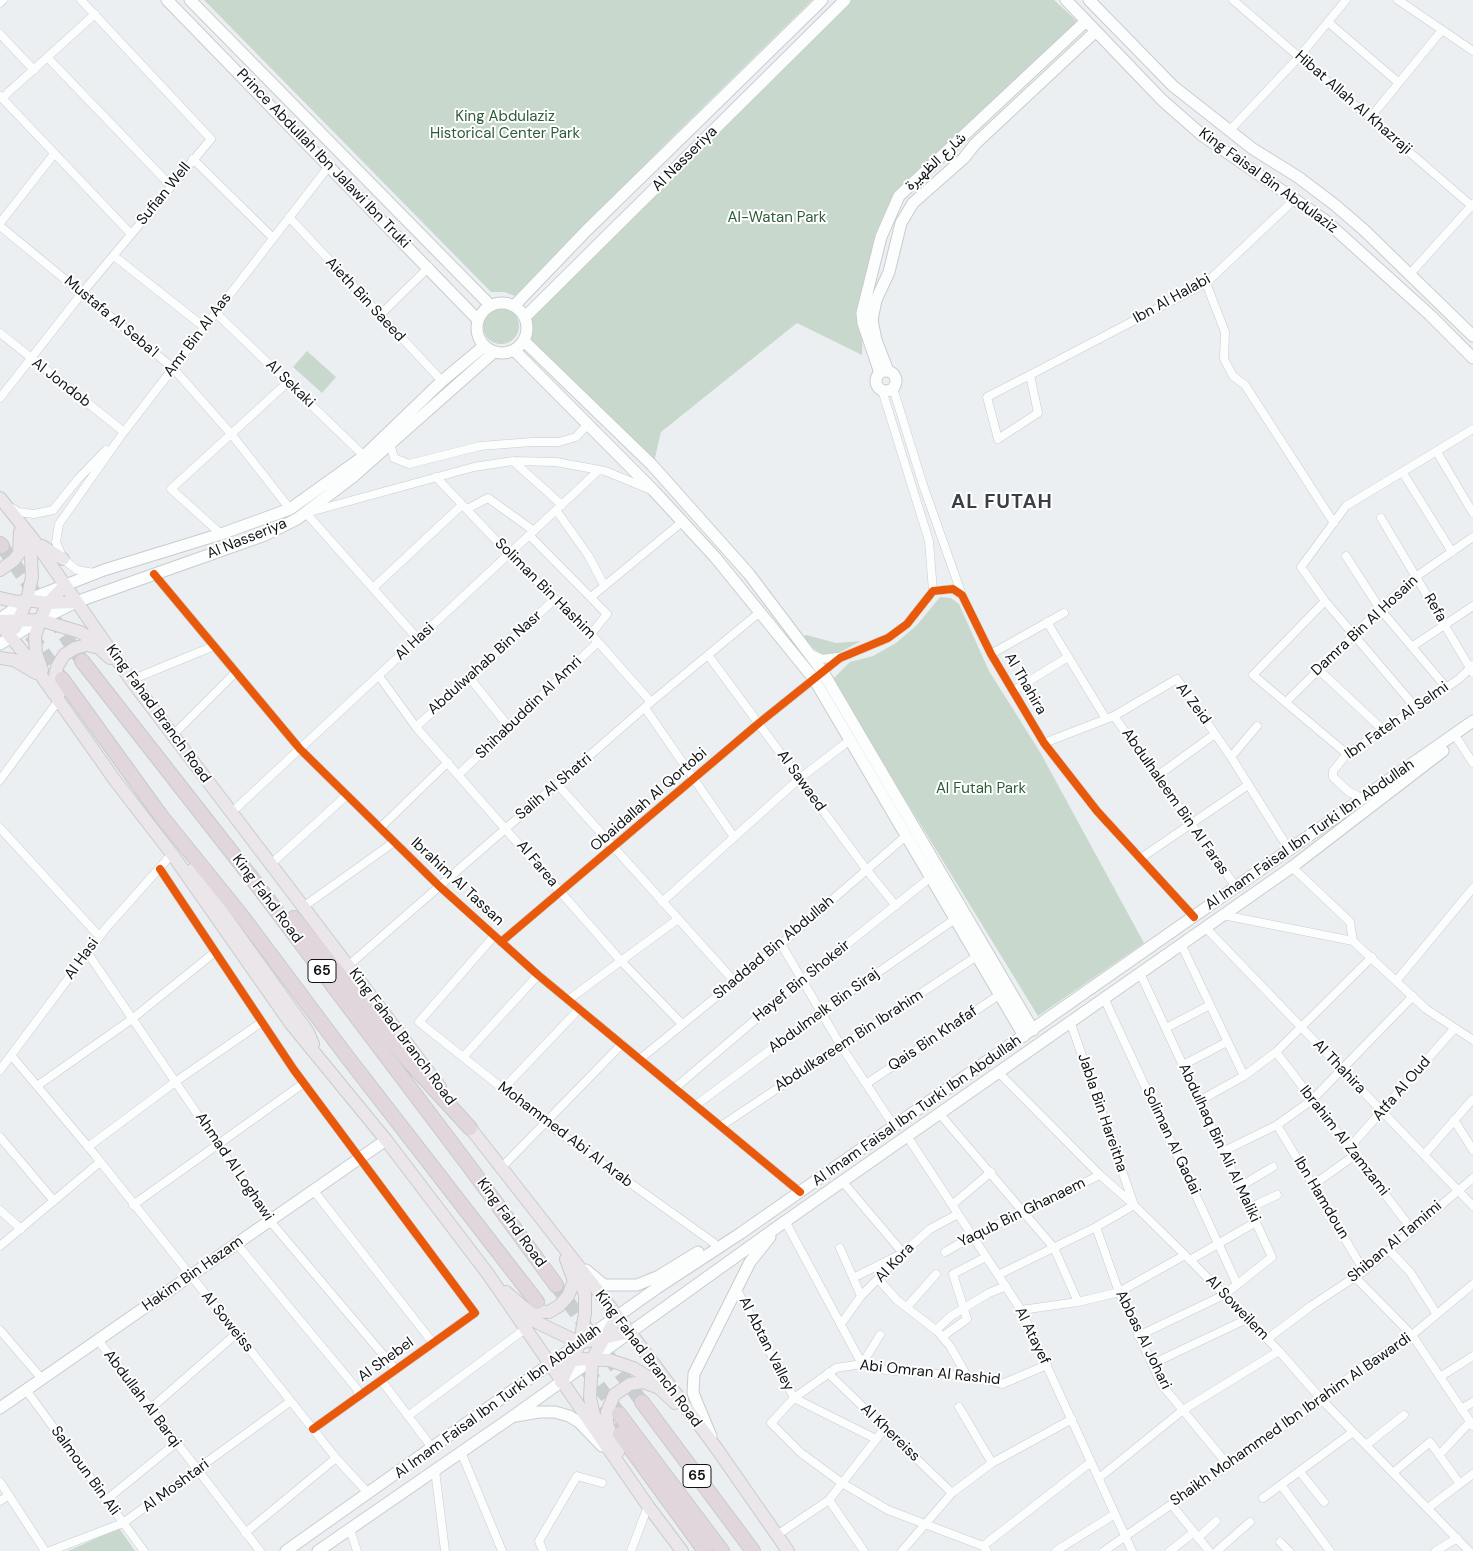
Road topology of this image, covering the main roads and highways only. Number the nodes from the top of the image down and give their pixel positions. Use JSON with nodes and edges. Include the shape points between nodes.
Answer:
{"nodes":[{"id":1,"x":168,"y":0,"type":"edge"},
{"id":2,"x":190,"y":0,"type":"edge"},
{"id":3,"x":822,"y":0,"type":"edge"},
{"id":4,"x":1066,"y":0,"type":"edge"},
{"id":5,"x":1089,"y":0,"type":"edge"},
{"id":6,"x":841,"y":3,"type":"edge"},
{"id":7,"x":1086,"y":21,"type":"junction"},
{"id":8,"x":1096,"y":31,"type":"junction"},
{"id":9,"x":1229,"y":131,"type":"junction"},
{"id":10,"x":1222,"y":150,"type":"junction"},
{"id":11,"x":1440,"y":304,"type":"junction"},
{"id":12,"x":490,"y":306,"type":"junction"},
{"id":13,"x":514,"y":306,"type":"junction"},
{"id":14,"x":1430,"y":316,"type":"junction"},
{"id":15,"x":525,"y":317,"type":"junction"},
{"id":16,"x":478,"y":320,"type":"junction"},
{"id":17,"x":1462,"y":326,"type":"junction"},
{"id":18,"x":1448,"y":335,"type":"junction"},
{"id":19,"x":1473,"y":336,"type":"edge"},
{"id":20,"x":524,"y":341,"type":"junction"},
{"id":21,"x":489,"y":349,"type":"junction"},
{"id":22,"x":514,"y":350,"type":"junction"},
{"id":23,"x":1473,"y":358,"type":"edge"},
{"id":24,"x":884,"y":372,"type":"junction"},
{"id":25,"x":4,"y":502,"type":"edge"},
{"id":26,"x":22,"y":526,"type":"junction"},
{"id":27,"x":33,"y":539,"type":"junction"},
{"id":28,"x":63,"y":559,"type":"road end"},
{"id":29,"x":0,"y":570,"type":"edge"},
{"id":30,"x":65,"y":585,"type":"junction"},
{"id":31,"x":0,"y":598,"type":"edge"},
{"id":32,"x":27,"y":600,"type":"junction"},
{"id":33,"x":48,"y":602,"type":"junction"},
{"id":34,"x":76,"y":602,"type":"junction"},
{"id":35,"x":40,"y":620,"type":"junction"},
{"id":36,"x":0,"y":621,"type":"edge"},
{"id":37,"x":17,"y":621,"type":"junction"},
{"id":38,"x":5,"y":641,"type":"edge"},
{"id":39,"x":0,"y":658,"type":"edge"},
{"id":40,"x":82,"y":661,"type":"tunnel mouth"},
{"id":41,"x":125,"y":672,"type":"junction"},
{"id":42,"x":818,"y":675,"type":"junction"},
{"id":43,"x":44,"y":678,"type":"junction"},
{"id":44,"x":62,"y":679,"type":"tunnel mouth"},
{"id":45,"x":66,"y":711,"type":"junction"},
{"id":46,"x":1473,"y":721,"type":"edge"},
{"id":47,"x":1473,"y":729,"type":"edge"},
{"id":48,"x":161,"y":816,"type":"junction"},
{"id":49,"x":251,"y":877,"type":"junction"},
{"id":50,"x":938,"y":882,"type":"junction"},
{"id":51,"x":952,"y":902,"type":"junction"},
{"id":52,"x":1028,"y":1033,"type":"junction"},
{"id":53,"x":318,"y":1060,"type":"junction"},
{"id":54,"x":470,"y":1128,"type":"junction"},
{"id":55,"x":386,"y":1140,"type":"junction"},
{"id":56,"x":782,"y":1223,"type":"junction"},
{"id":57,"x":741,"y":1233,"type":"junction"},
{"id":58,"x":554,"y":1234,"type":"junction"},
{"id":59,"x":488,"y":1274,"type":"junction"},
{"id":60,"x":556,"y":1285,"type":"tunnel mouth"},
{"id":61,"x":537,"y":1302,"type":"dead end"},
{"id":62,"x":617,"y":1317,"type":"junction"},
{"id":63,"x":630,"y":1332,"type":"junction"},
{"id":64,"x":604,"y":1337,"type":"junction"},
{"id":65,"x":580,"y":1342,"type":"junction"},
{"id":66,"x":592,"y":1359,"type":"junction"},
{"id":67,"x":573,"y":1360,"type":"junction"},
{"id":68,"x":549,"y":1364,"type":"junction"},
{"id":69,"x":561,"y":1382,"type":"junction"},
{"id":70,"x":642,"y":1402,"type":"tunnel mouth"},
{"id":71,"x":0,"y":1408,"type":"edge"},
{"id":72,"x":619,"y":1414,"type":"tunnel mouth"},
{"id":73,"x":512,"y":1417,"type":"junction"},
{"id":74,"x":696,"y":1422,"type":"junction"},
{"id":75,"x":620,"y":1434,"type":"tunnel mouth"},
{"id":76,"x":717,"y":1449,"type":"junction"},
{"id":77,"x":627,"y":1473,"type":"junction"},
{"id":78,"x":286,"y":1551,"type":"edge"},
{"id":79,"x":318,"y":1551,"type":"edge"},
{"id":80,"x":682,"y":1551,"type":"edge"},
{"id":81,"x":705,"y":1551,"type":"edge"},
{"id":82,"x":722,"y":1551,"type":"edge"},
{"id":83,"x":754,"y":1551,"type":"edge"},
{"id":84,"x":788,"y":1551,"type":"edge"}],
"edges":[{"from":1,"to":16,"type":"main road","name":"Prince Abdullah Ibn Jalawi Ibn Truki"},
{"from":2,"to":12,"type":"main road","name":"Prince Abdullah Ibn Jalawi Ibn Truki"},
{"from":3,"to":13,"type":"main road","name":"Al Nasseriya"},
{"from":4,"to":7,"type":"main road","name":"King Faisal Bin Abdulaziz"},
{"from":5,"to":9,"type":"main road","name":"King Faisal Bin Abdulaziz","via":[[1173,86]]},
{"from":6,"to":15,"type":"main road","name":"Al Nasseriya"},
{"from":7,"to":8,"type":"main road","name":"King Faisal Bin Abdulaziz"},
{"from":7,"to":24,"type":"main road","name":"شارع الظهيرة","via":[[899,196],[881,237],[862,313],[863,323]]},
{"from":8,"to":10,"type":"main road","name":"King Faisal Bin Abdulaziz","via":[[1162,100]]},
{"from":8,"to":24,"type":"main road","name":"شارع الظهيرة","via":[[913,203],[901,223],[889,272],[876,300],[872,320]]},
{"from":9,"to":10,"type":"main road"},
{"from":9,"to":11,"type":"main road","name":"King Faisal Bin Abdulaziz","via":[[1335,205]]},
{"from":10,"to":14,"type":"main road","name":"King Faisal Bin Abdulaziz","via":[[1326,221]]},
{"from":11,"to":14,"type":"main road","via":[[1437,312]]},
{"from":11,"to":17,"type":"main road","name":"King Faisal Bin Abdulaziz"},
{"from":12,"to":13,"type":"main road","via":[[500,303]]},
{"from":12,"to":16,"type":"main road"},
{"from":13,"to":15,"type":"main road"},
{"from":14,"to":18,"type":"main road","name":"King Faisal Bin Abdulaziz"},
{"from":15,"to":20,"type":"main road","via":[[527,332]]},
{"from":16,"to":21,"type":"main road","via":[[477,334]]},
{"from":17,"to":18,"type":"main road","via":[[1451,329]]},
{"from":17,"to":19,"type":"main road","name":"King Faisal Bin Abdulaziz"},
{"from":18,"to":23,"type":"main road","name":"King Faisal Bin Abdulaziz"},
{"from":20,"to":22,"type":"main road"},
{"from":20,"to":42,"type":"main road","via":[[652,465],[749,574],[800,643]]},
{"from":21,"to":22,"type":"main road"},
{"from":21,"to":30,"type":"main road","name":"Al Nasseriya","via":[[442,381],[364,456],[290,509]]},
{"from":21,"to":34,"type":"main road","name":"Al Nasseriya","via":[[390,443],[328,498],[306,513],[265,534]]},
{"from":22,"to":42,"type":"main road","via":[[654,491]]},
{"from":24,"to":24,"type":"main road","name":"شارع الظهيرة","via":[[896,378],[888,389],[876,384]]},
{"from":25,"to":26,"type":"main road","name":"King Fahad Branch Road"},
{"from":25,"to":29,"type":"main road","via":[[19,526],[21,539],[14,560]]},
{"from":26,"to":27,"type":"main road","name":"King Fahad Branch Road"},
{"from":26,"to":32,"type":"main road","via":[[31,557],[32,577]]},
{"from":27,"to":28,"type":"main road"},
{"from":27,"to":30,"type":"main road","name":"King Fahad Branch Road"},
{"from":30,"to":32,"type":"main road","name":"Al Nasseriya"},
{"from":30,"to":33,"type":"main road"},
{"from":30,"to":34,"type":"main road","name":"King Fahad Branch Road"},
{"from":31,"to":32,"type":"main road","via":[[18,602]]},
{"from":32,"to":33,"type":"main road"},
{"from":32,"to":36,"type":"main road"},
{"from":32,"to":37,"type":"main road"},
{"from":33,"to":34,"type":"main road"},
{"from":33,"to":35,"type":"main road"},
{"from":34,"to":35,"type":"main road","name":"Al Nasseriya"},
{"from":34,"to":41,"type":"main road","name":"King Fahad Branch Road"},
{"from":35,"to":37,"type":"main road"},
{"from":35,"to":38,"type":"main road"},
{"from":35,"to":41,"type":"main road","via":[[99,641]]},
{"from":35,"to":43,"type":"main road","via":[[35,637],[36,653]]},
{"from":36,"to":37,"type":"main road"},
{"from":36,"to":38,"type":"main road"},
{"from":37,"to":38,"type":"main road"},
{"from":38,"to":43,"type":"main road"},
{"from":39,"to":43,"type":"main road","via":[[14,660]]},
{"from":40,"to":49,"type":"highway","name":"King Fahd Road","number":"65"},
{"from":41,"to":45,"type":"main road","via":[[99,648],[87,645],[75,648],[57,667],[54,682]]},
{"from":41,"to":54,"type":"main road","name":"King Fahad Branch Road"},
{"from":42,"to":50,"type":"main road"},
{"from":42,"to":50,"type":"main road","via":[[850,740]]},
{"from":43,"to":45,"type":"main road"},
{"from":44,"to":48,"type":"highway","name":"King Fahd Road","number":"65"},
{"from":45,"to":53,"type":"main road"},
{"from":46,"to":52,"type":"main road","name":"Al Imam Faisal Ibn Turki Ibn Abdullah"},
{"from":47,"to":56,"type":"main road","name":"Al Imam Faisal Ibn Turki Ibn Abdullah","via":[[1292,866]]},
{"from":48,"to":53,"type":"main road","via":[[184,859],[308,1032]]},
{"from":48,"to":61,"type":"highway","name":"King Fahd Road","number":"65","via":[[241,915],[350,1062]]},
{"from":49,"to":54,"type":"highway","via":[[267,884],[405,1057]]},
{"from":49,"to":60,"type":"highway","name":"King Fahd Road","number":"65"},
{"from":50,"to":51,"type":"main road"},
{"from":51,"to":52,"type":"main road"},
{"from":51,"to":52,"type":"main road","via":[[955,919],[999,995]]},
{"from":52,"to":57,"type":"main road","name":"Al Imam Faisal Ibn Turki Ibn Abdullah"},
{"from":53,"to":55,"type":"main road"},
{"from":54,"to":58,"type":"main road","name":"King Fahad Branch Road"},
{"from":55,"to":59,"type":"main road"},
{"from":55,"to":71,"type":"main road","name":"Hakim Bin Hazam"},
{"from":56,"to":63,"type":"main road","name":"Al Imam Faisal Ibn Turki Ibn Abdullah"},
{"from":56,"to":76,"type":"main road","via":[[750,1262],[694,1374],[693,1393]]},
{"from":57,"to":58,"type":"main road","via":[[714,1243],[659,1276],[637,1285],[621,1286],[604,1285],[590,1276]]},
{"from":57,"to":62,"type":"main road","name":"Al Imam Faisal Ibn Turki Ibn Abdullah"},
{"from":58,"to":59,"type":"main road","via":[[574,1281],[568,1296],[559,1306],[549,1312],[528,1311]]},
{"from":58,"to":62,"type":"main road","name":"King Fahad Branch Road"},
{"from":58,"to":65,"type":"main road","via":[[577,1272],[585,1295]]},
{"from":59,"to":65,"type":"main road","via":[[526,1317]]},
{"from":59,"to":68,"type":"main road"},
{"from":62,"to":63,"type":"main road","name":"King Fahad Branch Road"},
{"from":62,"to":64,"type":"main road"},
{"from":62,"to":65,"type":"main road","name":"Al Imam Faisal Ibn Turki Ibn Abdullah"},
{"from":63,"to":64,"type":"main road"},
{"from":63,"to":66,"type":"main road","name":"Al Imam Faisal Ibn Turki Ibn Abdullah"},
{"from":63,"to":74,"type":"main road","name":"King Fahad Branch Road"},
{"from":64,"to":65,"type":"main road"},
{"from":64,"to":66,"type":"main road"},
{"from":65,"to":67,"type":"main road"},
{"from":65,"to":68,"type":"main road","name":"Al Imam Faisal Ibn Turki Ibn Abdullah"},
{"from":66,"to":67,"type":"main road"},
{"from":66,"to":69,"type":"main road","name":"Al Imam Faisal Ibn Turki Ibn Abdullah"},
{"from":66,"to":74,"type":"main road","via":[[609,1360],[633,1368],[660,1385]]},
{"from":66,"to":77,"type":"main road","via":[[590,1398],[594,1415]]},
{"from":67,"to":68,"type":"main road"},
{"from":67,"to":69,"type":"main road"},
{"from":68,"to":69,"type":"main road"},
{"from":68,"to":78,"type":"main road","name":"Al Imam Faisal Ibn Turki Ibn Abdullah"},
{"from":69,"to":73,"type":"main road","name":"Al Imam Faisal Ibn Turki Ibn Abdullah"},
{"from":69,"to":77,"type":"main road"},
{"from":70,"to":83,"type":"highway","number":"65"},
{"from":72,"to":82,"type":"highway","number":"65"},
{"from":73,"to":77,"type":"main road","via":[[540,1412],[569,1416],[580,1422]]},
{"from":73,"to":79,"type":"main road","name":"Al Imam Faisal Ibn Turki Ibn Abdullah"},
{"from":74,"to":76,"type":"main road","name":"King Fahad Branch Road"},
{"from":74,"to":77,"type":"main road","via":[[659,1388],[636,1383],[622,1389],[611,1400],[607,1424]]},
{"from":75,"to":81,"type":"highway"},
{"from":76,"to":84,"type":"main road","name":"King Fahad Branch Road"},
{"from":77,"to":80,"type":"main road"}]}
